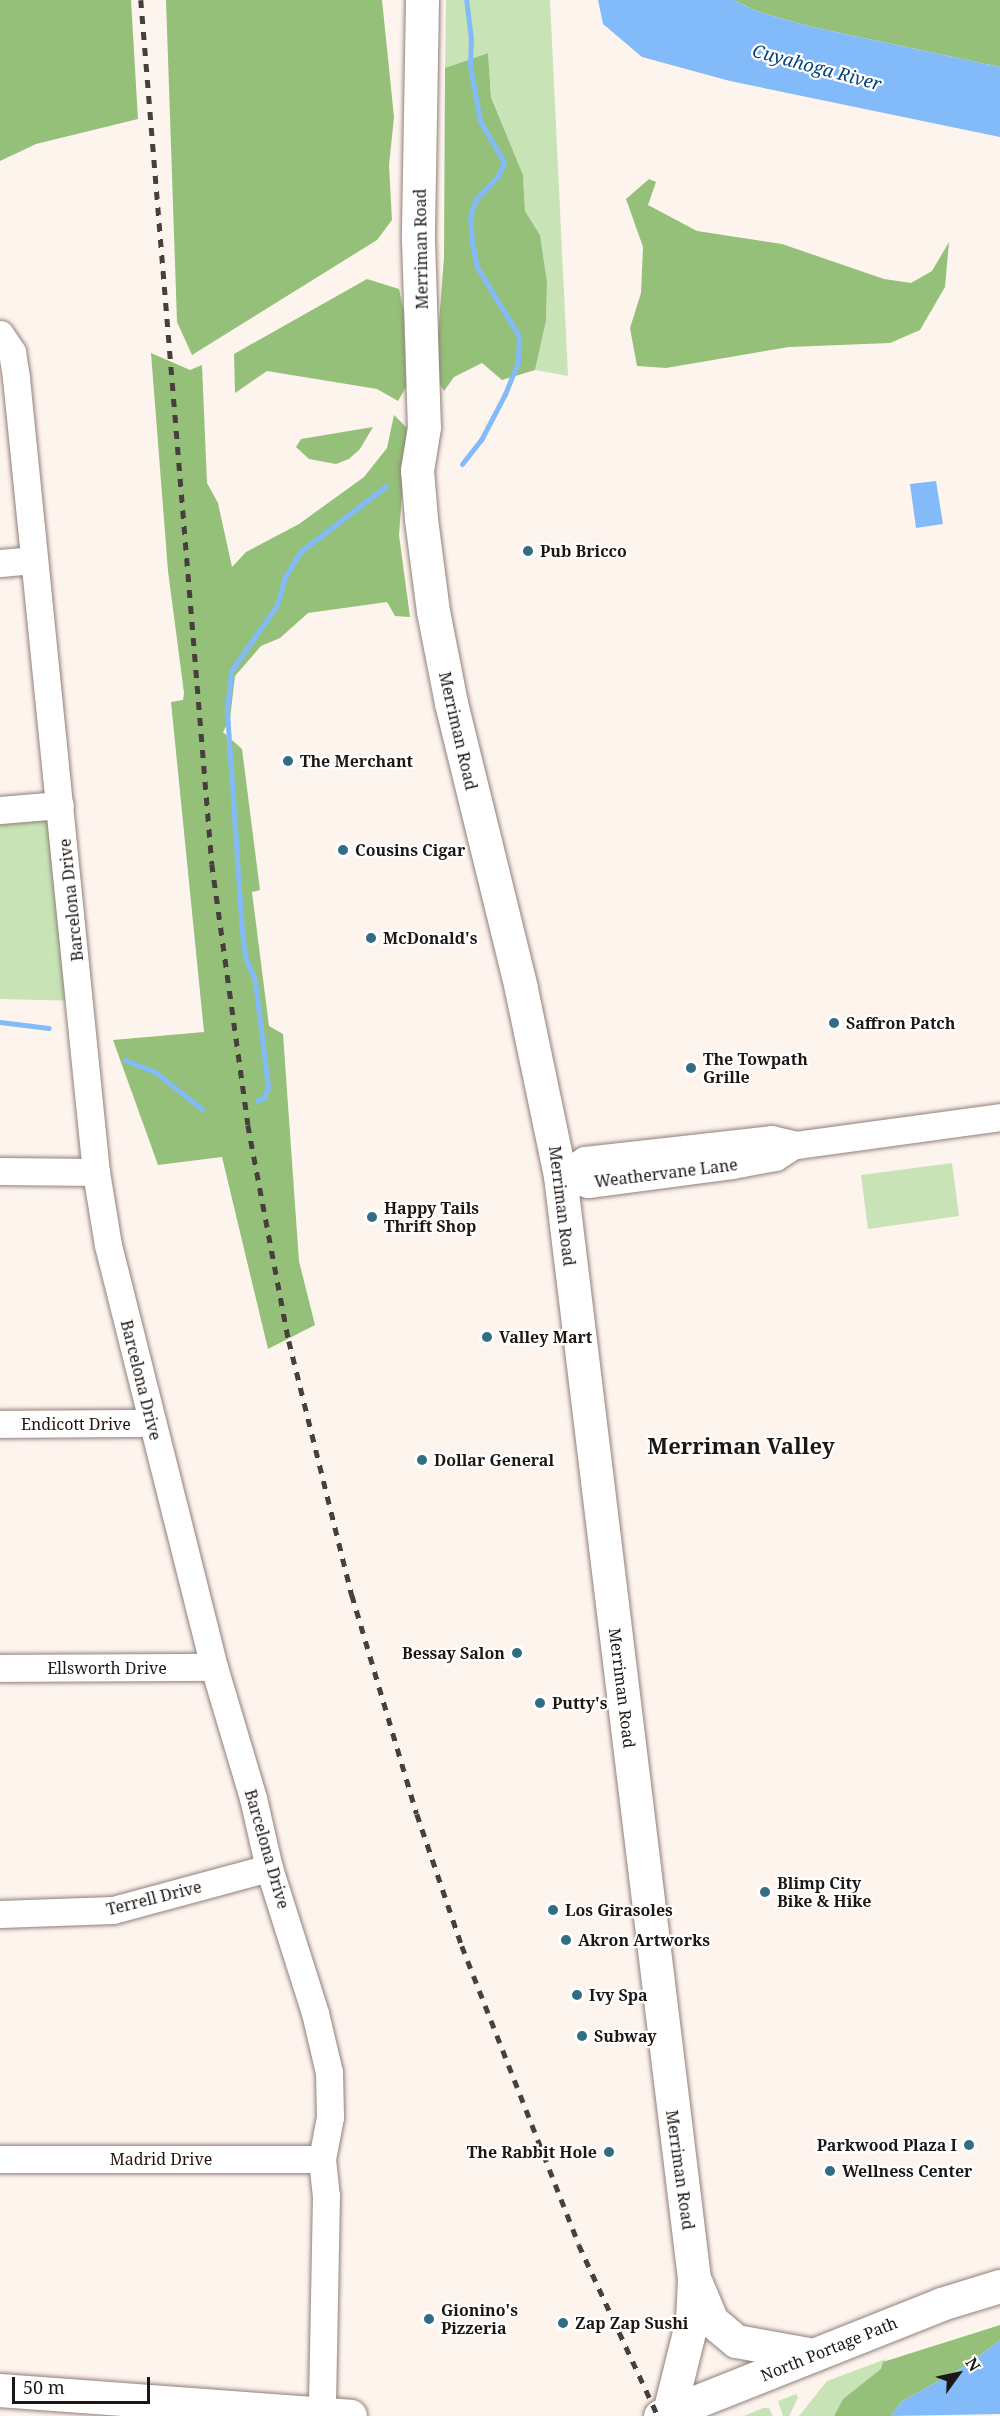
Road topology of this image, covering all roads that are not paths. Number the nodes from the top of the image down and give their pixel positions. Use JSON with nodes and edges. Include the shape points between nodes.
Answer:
{"nodes":[{"id":1,"x":422,"y":0,"type":"edge"},
{"id":2,"x":0,"y":334,"type":"edge"},
{"id":3,"x":34,"y":560,"type":"junction"},
{"id":4,"x":0,"y":562,"type":"edge"},
{"id":5,"x":60,"y":805,"type":"junction"},
{"id":6,"x":0,"y":810,"type":"edge"},
{"id":7,"x":1000,"y":1117,"type":"edge"},
{"id":8,"x":0,"y":1171,"type":"edge"},
{"id":9,"x":96,"y":1172,"type":"junction"},
{"id":10,"x":560,"y":1176,"type":"junction"},
{"id":11,"x":152,"y":1423,"type":"junction"},
{"id":12,"x":0,"y":1424,"type":"edge"},
{"id":13,"x":214,"y":1667,"type":"junction"},
{"id":14,"x":0,"y":1668,"type":"edge"},
{"id":15,"x":269,"y":1868,"type":"junction"},
{"id":16,"x":0,"y":1914,"type":"edge"},
{"id":17,"x":0,"y":2159,"type":"edge"},
{"id":18,"x":322,"y":2159,"type":"junction"},
{"id":19,"x":694,"y":2279,"type":"junction"},
{"id":20,"x":1000,"y":2286,"type":"edge"},
{"id":21,"x":815,"y":2355,"type":"junction"},
{"id":22,"x":0,"y":2390,"type":"edge"},
{"id":23,"x":336,"y":2414,"type":"edge"},
{"id":24,"x":666,"y":2415,"type":"edge"}],
"edges":[{"from":1,"to":10,"type":"main road","name":"Merriman Road","via":[[418,239],[424,427],[417,470],[427,570],[451,703]]},
{"from":2,"to":3,"type":"street","name":"Barcelona Drive","via":[[12,352],[16,378]]},
{"from":3,"to":4,"type":"street"},
{"from":3,"to":5,"type":"street","name":"Barcelona Drive"},
{"from":5,"to":6,"type":"street"},
{"from":5,"to":9,"type":"street","name":"Barcelona Drive"},
{"from":7,"to":10,"type":"street","name":"Weathervane Lane","via":[[796,1145],[771,1139],[743,1153],[672,1162],[585,1160]]},
{"from":8,"to":9,"type":"street"},
{"from":9,"to":11,"type":"street","name":"Barcelona Drive","via":[[108,1245]]},
{"from":10,"to":19,"type":"main road","name":"Merriman Road"},
{"from":11,"to":12,"type":"street","name":"Endicott Drive"},
{"from":11,"to":13,"type":"street","name":"Barcelona Drive"},
{"from":13,"to":14,"type":"street","name":"Ellsworth Drive"},
{"from":13,"to":15,"type":"street","name":"Barcelona Drive","via":[[253,1798]]},
{"from":15,"to":16,"type":"street","name":"Terrell Drive","via":[[113,1910]]},
{"from":15,"to":18,"type":"street","name":"Barcelona Drive","via":[[315,2013],[329,2072],[330,2117]]},
{"from":17,"to":18,"type":"street","name":"Madrid Drive"},
{"from":18,"to":23,"type":"street","name":"Barcelona Drive"},
{"from":19,"to":21,"type":"main road","via":[[712,2321],[736,2341]]},
{"from":19,"to":24,"type":"main road","name":"Merriman Road","via":[[692,2320]]},
{"from":20,"to":21,"type":"main road","name":"North Portage Path","via":[[940,2304]]},
{"from":21,"to":24,"type":"main road","name":"North Portage Path"},
{"from":22,"to":23,"type":"main road"}]}
